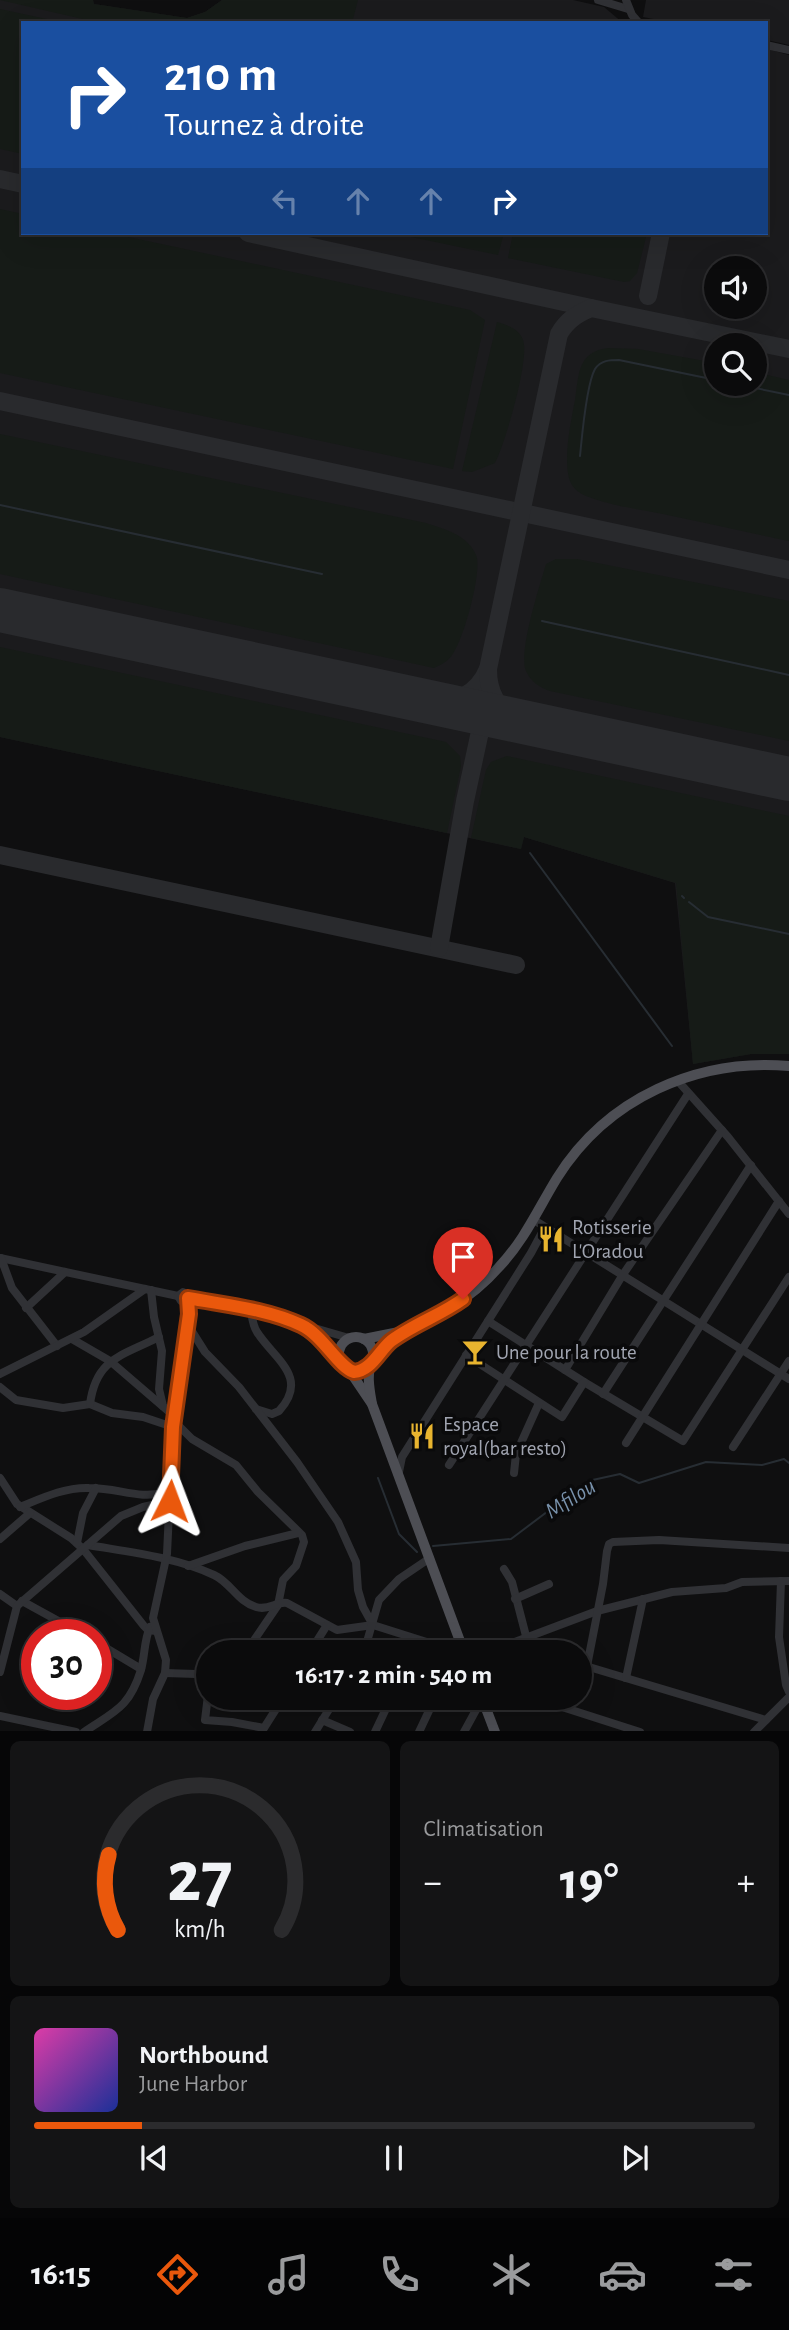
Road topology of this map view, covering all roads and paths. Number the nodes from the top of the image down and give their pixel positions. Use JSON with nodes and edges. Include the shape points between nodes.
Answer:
{"nodes":[{"id":1,"x":598,"y":0,"type":"edge"},
{"id":2,"x":627,"y":4,"type":"edge"},
{"id":3,"x":638,"y":21,"type":"edge"},
{"id":4,"x":768,"y":45,"type":"edge"},
{"id":5,"x":789,"y":50,"type":"edge"},
{"id":6,"x":789,"y":1066,"type":"edge"},
{"id":7,"x":677,"y":1080,"type":"junction"},
{"id":8,"x":688,"y":1094,"type":"junction"},
{"id":9,"x":722,"y":1130,"type":"junction"},
{"id":10,"x":751,"y":1165,"type":"junction"},
{"id":11,"x":779,"y":1201,"type":"junction"},
{"id":12,"x":789,"y":1214,"type":"edge"},
{"id":13,"x":534,"y":1220,"type":"junction"},
{"id":14,"x":545,"y":1227,"type":"junction"},
{"id":15,"x":587,"y":1254,"type":"junction"},
{"id":16,"x":1,"y":1258,"type":"edge"},
{"id":17,"x":65,"y":1272,"type":"junction"},
{"id":18,"x":622,"y":1276,"type":"junction"},
{"id":19,"x":789,"y":1277,"type":"edge"},
{"id":20,"x":148,"y":1289,"type":"junction"},
{"id":21,"x":185,"y":1298,"type":"junction"},
{"id":22,"x":663,"y":1301,"type":"junction"},
{"id":23,"x":26,"y":1308,"type":"junction"},
{"id":24,"x":251,"y":1311,"type":"junction"},
{"id":25,"x":488,"y":1321,"type":"junction"},
{"id":26,"x":188,"y":1325,"type":"junction"},
{"id":27,"x":303,"y":1325,"type":"junction"},
{"id":28,"x":701,"y":1325,"type":"junction"},
{"id":29,"x":413,"y":1328,"type":"junction"},
{"id":30,"x":159,"y":1337,"type":"junction"},
{"id":31,"x":349,"y":1338,"type":"junction"},
{"id":32,"x":72,"y":1339,"type":"junction"},
{"id":33,"x":364,"y":1339,"type":"junction"},
{"id":34,"x":57,"y":1346,"type":"junction"},
{"id":35,"x":526,"y":1346,"type":"junction"},
{"id":36,"x":742,"y":1350,"type":"junction"},
{"id":37,"x":466,"y":1355,"type":"junction"},
{"id":38,"x":789,"y":1361,"type":"edge"},
{"id":39,"x":110,"y":1362,"type":"junction"},
{"id":40,"x":340,"y":1362,"type":"junction"},
{"id":41,"x":371,"y":1363,"type":"junction"},
{"id":42,"x":349,"y":1370,"type":"junction"},
{"id":43,"x":565,"y":1370,"type":"junction"},
{"id":44,"x":0,"y":1374,"type":"edge"},
{"id":45,"x":785,"y":1376,"type":"edge"},
{"id":46,"x":504,"y":1380,"type":"junction"},
{"id":47,"x":584,"y":1382,"type":"junction"},
{"id":48,"x":0,"y":1387,"type":"edge"},
{"id":49,"x":603,"y":1394,"type":"junction"},
{"id":50,"x":540,"y":1403,"type":"junction"},
{"id":51,"x":90,"y":1404,"type":"junction"},
{"id":52,"x":372,"y":1404,"type":"junction"},
{"id":53,"x":163,"y":1406,"type":"junction"},
{"id":54,"x":256,"y":1409,"type":"junction"},
{"id":55,"x":644,"y":1416,"type":"junction"},
{"id":56,"x":174,"y":1421,"type":"junction"},
{"id":57,"x":626,"y":1443,"type":"dead end"},
{"id":58,"x":733,"y":1447,"type":"dead end"},
{"id":59,"x":449,"y":1465,"type":"dead end"},
{"id":60,"x":399,"y":1472,"type":"junction"},
{"id":61,"x":514,"y":1473,"type":"dead end"},
{"id":62,"x":0,"y":1478,"type":"edge"},
{"id":63,"x":96,"y":1488,"type":"junction"},
{"id":64,"x":170,"y":1496,"type":"junction"},
{"id":65,"x":20,"y":1507,"type":"junction"},
{"id":66,"x":30,"y":1513,"type":"junction"},
{"id":67,"x":298,"y":1533,"type":"junction"},
{"id":68,"x":0,"y":1539,"type":"edge"},
{"id":69,"x":82,"y":1546,"type":"junction"},
{"id":70,"x":789,"y":1548,"type":"edge"},
{"id":71,"x":430,"y":1558,"type":"junction"},
{"id":72,"x":166,"y":1559,"type":"junction"},
{"id":73,"x":188,"y":1566,"type":"junction"},
{"id":74,"x":504,"y":1569,"type":"dead end"},
{"id":75,"x":785,"y":1581,"type":"edge"},
{"id":76,"x":549,"y":1584,"type":"dead end"},
{"id":77,"x":0,"y":1594,"type":"edge"},
{"id":78,"x":515,"y":1599,"type":"junction"},
{"id":79,"x":643,"y":1599,"type":"junction"},
{"id":80,"x":19,"y":1603,"type":"junction"},
{"id":81,"x":278,"y":1605,"type":"junction"},
{"id":82,"x":597,"y":1611,"type":"junction"},
{"id":83,"x":52,"y":1619,"type":"edge"},
{"id":84,"x":779,"y":1622,"type":"junction"},
{"id":85,"x":789,"y":1623,"type":"edge"},
{"id":86,"x":327,"y":1625,"type":"junction"},
{"id":87,"x":373,"y":1625,"type":"junction"},
{"id":88,"x":152,"y":1630,"type":"junction"},
{"id":89,"x":526,"y":1636,"type":"junction"},
{"id":90,"x":414,"y":1639,"type":"joint"},
{"id":91,"x":254,"y":1640,"type":"edge"},
{"id":92,"x":318,"y":1640,"type":"edge"},
{"id":93,"x":368,"y":1640,"type":"edge"},
{"id":94,"x":418,"y":1640,"type":"edge"},
{"id":95,"x":456,"y":1640,"type":"edge"},
{"id":96,"x":518,"y":1640,"type":"edge"},
{"id":97,"x":589,"y":1640,"type":"edge"},
{"id":98,"x":112,"y":1652,"type":"edge"},
{"id":99,"x":592,"y":1668,"type":"edge"},
{"id":100,"x":141,"y":1670,"type":"junction"},
{"id":101,"x":0,"y":1672,"type":"edge"},
{"id":102,"x":164,"y":1672,"type":"junction"},
{"id":103,"x":196,"y":1674,"type":"edge"},
{"id":104,"x":626,"y":1678,"type":"junction"},
{"id":105,"x":789,"y":1692,"type":"edge"},
{"id":106,"x":789,"y":1697,"type":"edge"},
{"id":107,"x":206,"y":1710,"type":"edge"},
{"id":108,"x":275,"y":1710,"type":"edge"},
{"id":109,"x":328,"y":1710,"type":"edge"},
{"id":110,"x":385,"y":1710,"type":"edge"},
{"id":111,"x":429,"y":1710,"type":"edge"},
{"id":112,"x":475,"y":1710,"type":"edge"},
{"id":113,"x":487,"y":1710,"type":"edge"},
{"id":114,"x":573,"y":1710,"type":"edge"},
{"id":115,"x":0,"y":1716,"type":"edge"},
{"id":116,"x":322,"y":1720,"type":"junction"},
{"id":117,"x":766,"y":1720,"type":"junction"},
{"id":118,"x":76,"y":1731,"type":"edge"},
{"id":119,"x":84,"y":1731,"type":"edge"},
{"id":120,"x":147,"y":1731,"type":"edge"},
{"id":121,"x":315,"y":1731,"type":"edge"},
{"id":122,"x":350,"y":1731,"type":"edge"},
{"id":123,"x":375,"y":1731,"type":"edge"},
{"id":124,"x":419,"y":1731,"type":"edge"},
{"id":125,"x":464,"y":1731,"type":"edge"},
{"id":126,"x":496,"y":1731,"type":"edge"},
{"id":127,"x":640,"y":1731,"type":"edge"},
{"id":128,"x":754,"y":1731,"type":"edge"}],
"edges":[{"from":1,"to":2,"type":"street"},
{"from":2,"to":3,"type":"street"},
{"from":4,"to":5,"type":"street"},
{"from":6,"to":7,"type":"main road","via":[[725,1067]]},
{"from":7,"to":8,"type":"street"},
{"from":7,"to":13,"type":"main road","via":[[625,1108],[590,1137],[558,1177]]},
{"from":8,"to":9,"type":"street"},
{"from":8,"to":15,"type":"street"},
{"from":9,"to":10,"type":"street"},
{"from":9,"to":18,"type":"street"},
{"from":10,"to":11,"type":"street"},
{"from":10,"to":22,"type":"street"},
{"from":11,"to":12,"type":"street"},
{"from":11,"to":28,"type":"street"},
{"from":13,"to":14,"type":"street"},
{"from":13,"to":29,"type":"main road","via":[[499,1268],[452,1307]]},
{"from":14,"to":15,"type":"street"},
{"from":14,"to":25,"type":"street"},
{"from":15,"to":18,"type":"street"},
{"from":15,"to":35,"type":"street"},
{"from":16,"to":17,"type":"street"},
{"from":16,"to":23,"type":"street","via":[[8,1282]]},
{"from":17,"to":20,"type":"street"},
{"from":17,"to":23,"type":"street"},
{"from":18,"to":22,"type":"street"},
{"from":18,"to":43,"type":"street"},
{"from":19,"to":36,"type":"street"},
{"from":20,"to":21,"type":"street"},
{"from":20,"to":30,"type":"street"},
{"from":20,"to":32,"type":"street"},
{"from":21,"to":24,"type":"street"},
{"from":21,"to":26,"type":"street","via":[[190,1307]]},
{"from":22,"to":28,"type":"street"},
{"from":22,"to":49,"type":"street"},
{"from":23,"to":34,"type":"street"},
{"from":24,"to":27,"type":"street"},
{"from":24,"to":54,"type":"street","via":[[255,1330],[285,1365],[291,1381],[279,1412]]},
{"from":25,"to":35,"type":"street"},
{"from":25,"to":37,"type":"street"},
{"from":26,"to":54,"type":"street","via":[[205,1352]]},
{"from":26,"to":56,"type":"street"},
{"from":27,"to":31,"type":"street"},
{"from":27,"to":40,"type":"street"},
{"from":28,"to":36,"type":"street"},
{"from":28,"to":55,"type":"street"},
{"from":29,"to":33,"type":"main road"},
{"from":29,"to":41,"type":"main road"},
{"from":30,"to":39,"type":"street"},
{"from":30,"to":53,"type":"street"},
{"from":31,"to":33,"type":"main road"},
{"from":31,"to":40,"type":"main road","via":[[341,1346]]},
{"from":32,"to":34,"type":"street"},
{"from":32,"to":39,"type":"street"},
{"from":33,"to":41,"type":"main road","via":[[371,1347]]},
{"from":34,"to":44,"type":"street"},
{"from":35,"to":43,"type":"street"},
{"from":35,"to":46,"type":"street"},
{"from":36,"to":45,"type":"street"},
{"from":36,"to":55,"type":"street","via":[[685,1440]]},
{"from":37,"to":46,"type":"street"},
{"from":37,"to":60,"type":"street","via":[[402,1457]]},
{"from":38,"to":45,"type":"street"},
{"from":39,"to":51,"type":"street","via":[[94,1382]]},
{"from":39,"to":53,"type":"street"},
{"from":40,"to":42,"type":"main road"},
{"from":41,"to":42,"type":"main road","via":[[359,1371]]},
{"from":41,"to":52,"type":"main road"},
{"from":42,"to":52,"type":"main road"},
{"from":43,"to":47,"type":"street"},
{"from":45,"to":58,"type":"street"},
{"from":46,"to":50,"type":"street"},
{"from":46,"to":59,"type":"street"},
{"from":47,"to":49,"type":"street"},
{"from":47,"to":50,"type":"street","via":[[562,1417]]},
{"from":48,"to":51,"type":"street","via":[[16,1400],[47,1407]]},
{"from":49,"to":55,"type":"street"},
{"from":50,"to":61,"type":"street","via":[[516,1454]]},
{"from":51,"to":56,"type":"street","via":[[112,1413]]},
{"from":52,"to":60,"type":"main road"},
{"from":53,"to":56,"type":"street"},
{"from":54,"to":87,"type":"street","via":[[343,1530],[356,1562],[363,1607]]},
{"from":55,"to":57,"type":"street"},
{"from":56,"to":64,"type":"street"},
{"from":56,"to":67,"type":"street","via":[[192,1439],[243,1471]]},
{"from":60,"to":71,"type":"main road"},
{"from":62,"to":65,"type":"street"},
{"from":63,"to":64,"type":"street"},
{"from":63,"to":65,"type":"street","via":[[68,1490]]},
{"from":63,"to":69,"type":"street","via":[[83,1513]]},
{"from":64,"to":69,"type":"street","via":[[128,1512]]},
{"from":64,"to":72,"type":"street"},
{"from":65,"to":66,"type":"street"},
{"from":66,"to":68,"type":"street"},
{"from":66,"to":69,"type":"street"},
{"from":67,"to":73,"type":"street"},
{"from":67,"to":81,"type":"street","via":[[304,1542],[296,1566],[283,1580]]},
{"from":69,"to":72,"type":"street"},
{"from":69,"to":80,"type":"street"},
{"from":69,"to":88,"type":"street"},
{"from":70,"to":82,"type":"street","via":[[618,1540],[608,1547]]},
{"from":71,"to":87,"type":"street","via":[[379,1600]]},
{"from":71,"to":95,"type":"main road"},
{"from":72,"to":73,"type":"street"},
{"from":72,"to":88,"type":"street"},
{"from":73,"to":81,"type":"street","via":[[217,1576],[256,1607]]},
{"from":74,"to":78,"type":"street"},
{"from":75,"to":79,"type":"street","via":[[742,1582]]},
{"from":75,"to":84,"type":"street"},
{"from":76,"to":78,"type":"street"},
{"from":77,"to":80,"type":"street"},
{"from":78,"to":89,"type":"street"},
{"from":79,"to":82,"type":"street"},
{"from":79,"to":104,"type":"street"},
{"from":80,"to":83,"type":"street"},
{"from":80,"to":101,"type":"street"},
{"from":81,"to":86,"type":"street","via":[[288,1603]]},
{"from":81,"to":91,"type":"street"},
{"from":82,"to":89,"type":"street"},
{"from":82,"to":97,"type":"street"},
{"from":84,"to":85,"type":"street"},
{"from":84,"to":105,"type":"street"},
{"from":86,"to":87,"type":"street","via":[[337,1630]]},
{"from":86,"to":92,"type":"street"},
{"from":87,"to":90,"type":"street"},
{"from":87,"to":93,"type":"street"},
{"from":88,"to":100,"type":"street"},
{"from":88,"to":102,"type":"street","via":[[166,1660]]},
{"from":89,"to":96,"type":"street"},
{"from":90,"to":94,"type":"street"},
{"from":98,"to":100,"type":"street"},
{"from":99,"to":104,"type":"street"},
{"from":100,"to":119,"type":"street","via":[[125,1704]]},
{"from":102,"to":103,"type":"street"},
{"from":102,"to":120,"type":"street"},
{"from":104,"to":117,"type":"street"},
{"from":106,"to":117,"type":"street"},
{"from":107,"to":108,"type":"street","via":[[205,1720],[264,1728]]},
{"from":109,"to":116,"type":"street"},
{"from":110,"to":123,"type":"street"},
{"from":111,"to":124,"type":"street"},
{"from":112,"to":125,"type":"street"},
{"from":113,"to":126,"type":"main road"},
{"from":114,"to":127,"type":"street"},
{"from":115,"to":118,"type":"street"},
{"from":116,"to":121,"type":"street"},
{"from":116,"to":122,"type":"street"},
{"from":117,"to":128,"type":"street"}]}
